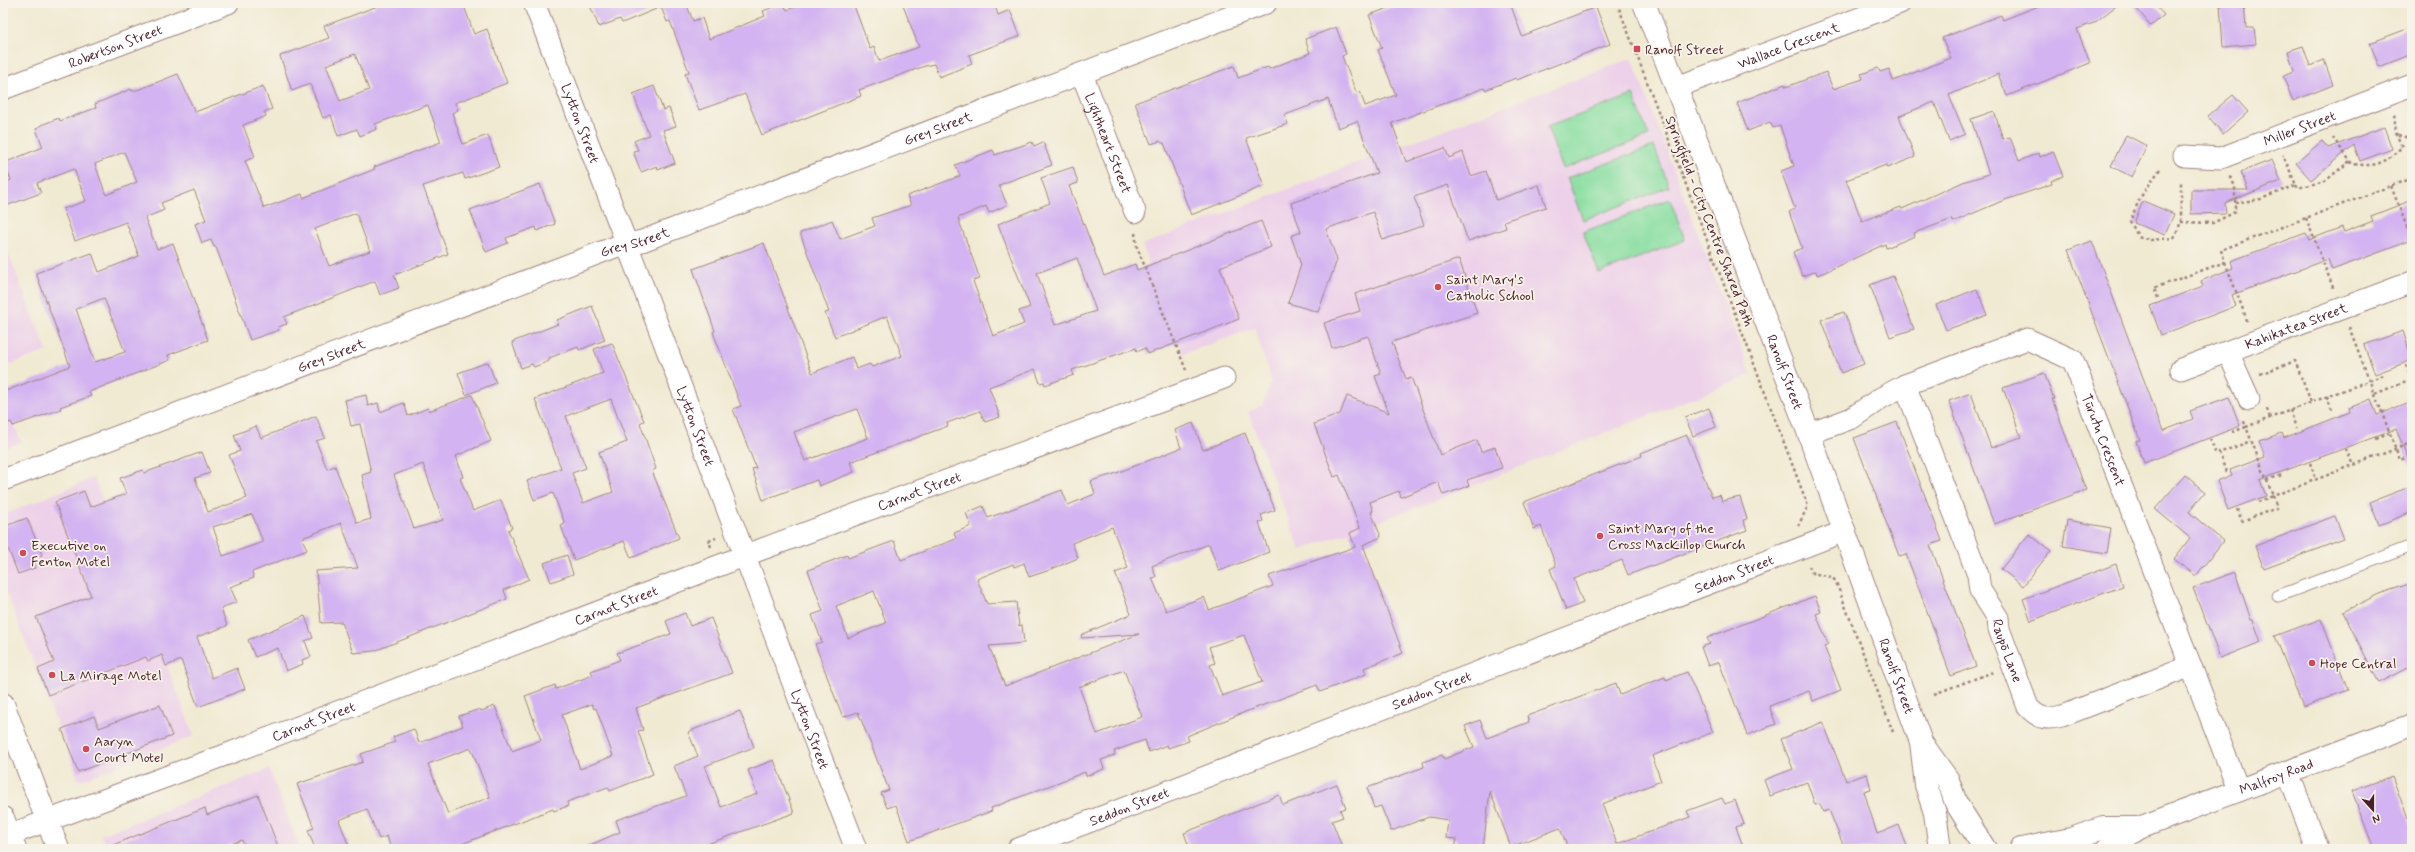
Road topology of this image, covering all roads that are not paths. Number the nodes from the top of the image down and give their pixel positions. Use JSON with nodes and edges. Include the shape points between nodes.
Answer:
{"nodes":[{"id":1,"x":228,"y":3,"type":"edge"},
{"id":2,"x":534,"y":3,"type":"edge"},
{"id":3,"x":1266,"y":3,"type":"edge"},
{"id":4,"x":1644,"y":3,"type":"edge"},
{"id":5,"x":1900,"y":3,"type":"edge"},
{"id":6,"x":1082,"y":74,"type":"junction"},
{"id":7,"x":2412,"y":86,"type":"edge"},
{"id":8,"x":1677,"y":87,"type":"junction"},
{"id":9,"x":3,"y":89,"type":"edge"},
{"id":10,"x":2184,"y":156,"type":"dead end"},
{"id":11,"x":1135,"y":212,"type":"road end"},
{"id":12,"x":628,"y":244,"type":"junction"},
{"id":13,"x":2412,"y":282,"type":"edge"},
{"id":14,"x":2228,"y":352,"type":"junction"},
{"id":15,"x":2180,"y":368,"type":"dead end"},
{"id":16,"x":1224,"y":378,"type":"dead end"},
{"id":17,"x":1905,"y":385,"type":"junction"},
{"id":18,"x":2257,"y":401,"type":"road end"},
{"id":19,"x":1809,"y":434,"type":"junction"},
{"id":20,"x":3,"y":480,"type":"edge"},
{"id":21,"x":1845,"y":531,"type":"junction"},
{"id":22,"x":2412,"y":546,"type":"edge"},
{"id":23,"x":744,"y":556,"type":"junction"},
{"id":24,"x":2278,"y":596,"type":"dead end"},
{"id":25,"x":2191,"y":666,"type":"junction"},
{"id":26,"x":3,"y":704,"type":"edge"},
{"id":27,"x":2412,"y":725,"type":"edge"},
{"id":28,"x":1921,"y":742,"type":"junction"},
{"id":29,"x":2288,"y":772,"type":"junction"},
{"id":30,"x":2239,"y":791,"type":"junction"},
{"id":31,"x":47,"y":822,"type":"junction"},
{"id":32,"x":2139,"y":828,"type":"junction"},
{"id":33,"x":9,"y":834,"type":"edge"},
{"id":34,"x":58,"y":849,"type":"edge"},
{"id":35,"x":856,"y":849,"type":"edge"},
{"id":36,"x":1018,"y":849,"type":"edge"},
{"id":37,"x":1940,"y":849,"type":"edge"},
{"id":38,"x":1985,"y":849,"type":"edge"},
{"id":39,"x":2021,"y":849,"type":"edge"},
{"id":40,"x":2108,"y":849,"type":"edge"},
{"id":41,"x":2317,"y":849,"type":"edge"}],
"edges":[{"from":1,"to":9,"type":"street","name":"Robertson Street"},
{"from":2,"to":12,"type":"street","name":"Lytton Street"},
{"from":3,"to":6,"type":"street","name":"Grey Street"},
{"from":4,"to":8,"type":"street","name":"Ranolf Street"},
{"from":5,"to":8,"type":"street","name":"Wallace Crescent"},
{"from":6,"to":11,"type":"street","name":"Lightheart Street"},
{"from":6,"to":12,"type":"street","name":"Grey Street"},
{"from":7,"to":10,"type":"street","name":"Miller Street","via":[[2221,158]]},
{"from":8,"to":19,"type":"street","name":"Ranolf Street"},
{"from":12,"to":20,"type":"street","name":"Grey Street","via":[[609,249]]},
{"from":12,"to":23,"type":"street","name":"Lytton Street"},
{"from":13,"to":14,"type":"street","name":"Kahikatea Street"},
{"from":14,"to":15,"type":"street","name":"Kahikatea Street"},
{"from":14,"to":18,"type":"street"},
{"from":16,"to":23,"type":"street","name":"Carnot Street"},
{"from":17,"to":19,"type":"street","name":"Tūrutu Crescent","via":[[1852,418]]},
{"from":17,"to":25,"type":"street","name":"Tūrutu Crescent","via":[[2027,339],[2074,360]]},
{"from":17,"to":25,"type":"street","name":"Raupō Lane","via":[[1978,575],[1980,590],[1998,618],[1999,629],[2028,707],[2034,714],[2042,719],[2062,716]]},
{"from":19,"to":21,"type":"street","name":"Ranolf Street"},
{"from":21,"to":28,"type":"street","name":"Ranolf Street"},
{"from":21,"to":36,"type":"street","name":"Seddon Street"},
{"from":22,"to":24,"type":"lane"},
{"from":23,"to":31,"type":"street","name":"Carnot Street"},
{"from":23,"to":35,"type":"street","name":"Lytton Street"},
{"from":25,"to":30,"type":"street","name":"Tūrutu Crescent"},
{"from":26,"to":31,"type":"street"},
{"from":27,"to":29,"type":"street","name":"Malfroy Road"},
{"from":28,"to":37,"type":"street","name":"Ranolf Street","via":[[1926,785],[1935,813]]},
{"from":28,"to":38,"type":"street","name":"Ranolf Street","via":[[1948,780],[1956,804]]},
{"from":29,"to":30,"type":"street","name":"Malfroy Road"},
{"from":29,"to":41,"type":"street"},
{"from":30,"to":32,"type":"street","name":"Malfroy Road"},
{"from":31,"to":33,"type":"street","name":"Carnot Street"},
{"from":31,"to":34,"type":"street"},
{"from":32,"to":39,"type":"street","name":"Malfroy Road","via":[[2103,828],[2071,839]]},
{"from":32,"to":40,"type":"street","name":"Malfroy Road"}]}
